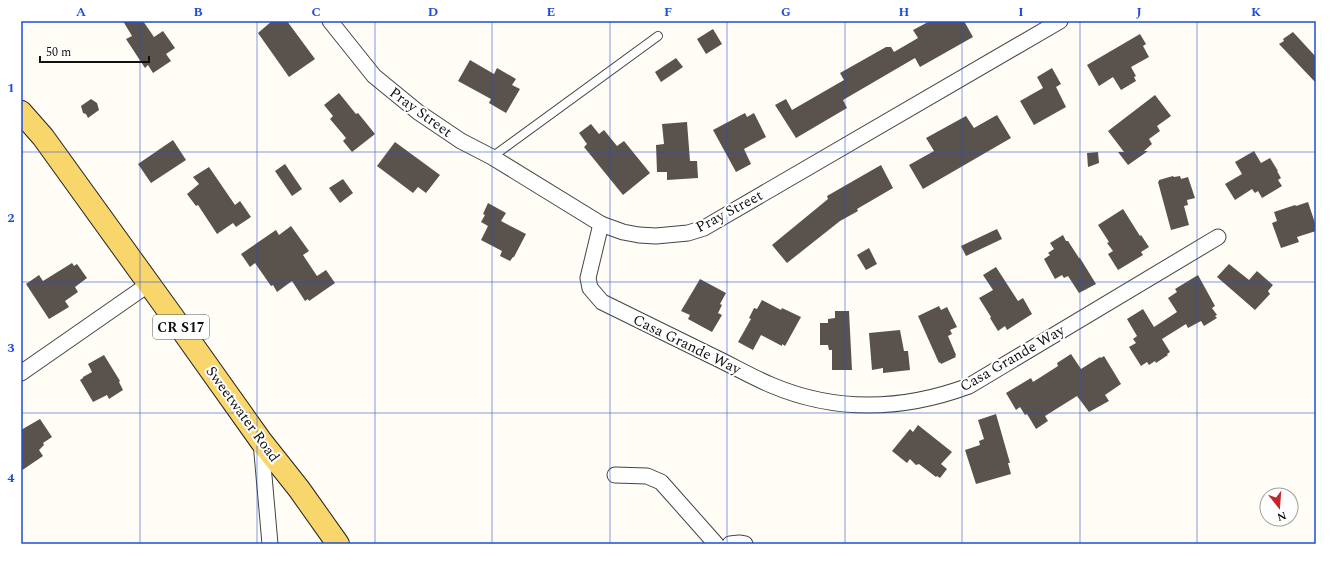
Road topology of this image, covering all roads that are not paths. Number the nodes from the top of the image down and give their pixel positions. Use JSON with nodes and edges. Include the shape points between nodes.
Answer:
{"nodes":[{"id":1,"x":330,"y":21,"type":"edge"},
{"id":2,"x":1060,"y":21,"type":"edge"},
{"id":3,"x":658,"y":36,"type":"dead end"},
{"id":4,"x":21,"y":112,"type":"edge"},
{"id":5,"x":492,"y":157,"type":"junction"},
{"id":6,"x":601,"y":224,"type":"junction"},
{"id":7,"x":1218,"y":237,"type":"dead end"},
{"id":8,"x":149,"y":284,"type":"junction"},
{"id":9,"x":21,"y":373,"type":"edge"},
{"id":10,"x":261,"y":441,"type":"junction"},
{"id":11,"x":615,"y":474,"type":"dead end"},
{"id":12,"x":270,"y":544,"type":"edge"},
{"id":13,"x":338,"y":544,"type":"edge"},
{"id":14,"x":716,"y":544,"type":"edge"},
{"id":15,"x":730,"y":544,"type":"edge"},
{"id":16,"x":745,"y":544,"type":"edge"}],
"edges":[{"from":1,"to":5,"type":"street","name":"Pray Street","via":[[374,76],[418,112],[461,141]]},
{"from":2,"to":6,"type":"street","name":"Pray Street","via":[[704,228],[688,233],[656,236],[623,232]]},
{"from":3,"to":5,"type":"lane"},
{"from":4,"to":8,"type":"main road","name":"Sweetwater Road","number":"CR S17","via":[[44,137]]},
{"from":5,"to":6,"type":"street","name":"Pray Street"},
{"from":6,"to":7,"type":"street","name":"Casa Grande Way","via":[[588,278],[590,288],[602,302],[771,385],[813,399],[858,405],[887,405],[925,400],[969,386]]},
{"from":8,"to":9,"type":"street"},
{"from":8,"to":10,"type":"main road","name":"Sweetwater Road","number":"CR S17"},
{"from":10,"to":12,"type":"street"},
{"from":10,"to":13,"type":"main road","name":"Sweetwater Road","number":"CR S17"},
{"from":11,"to":14,"type":"street","via":[[647,476],[661,482]]},
{"from":15,"to":16,"type":"street"}]}
